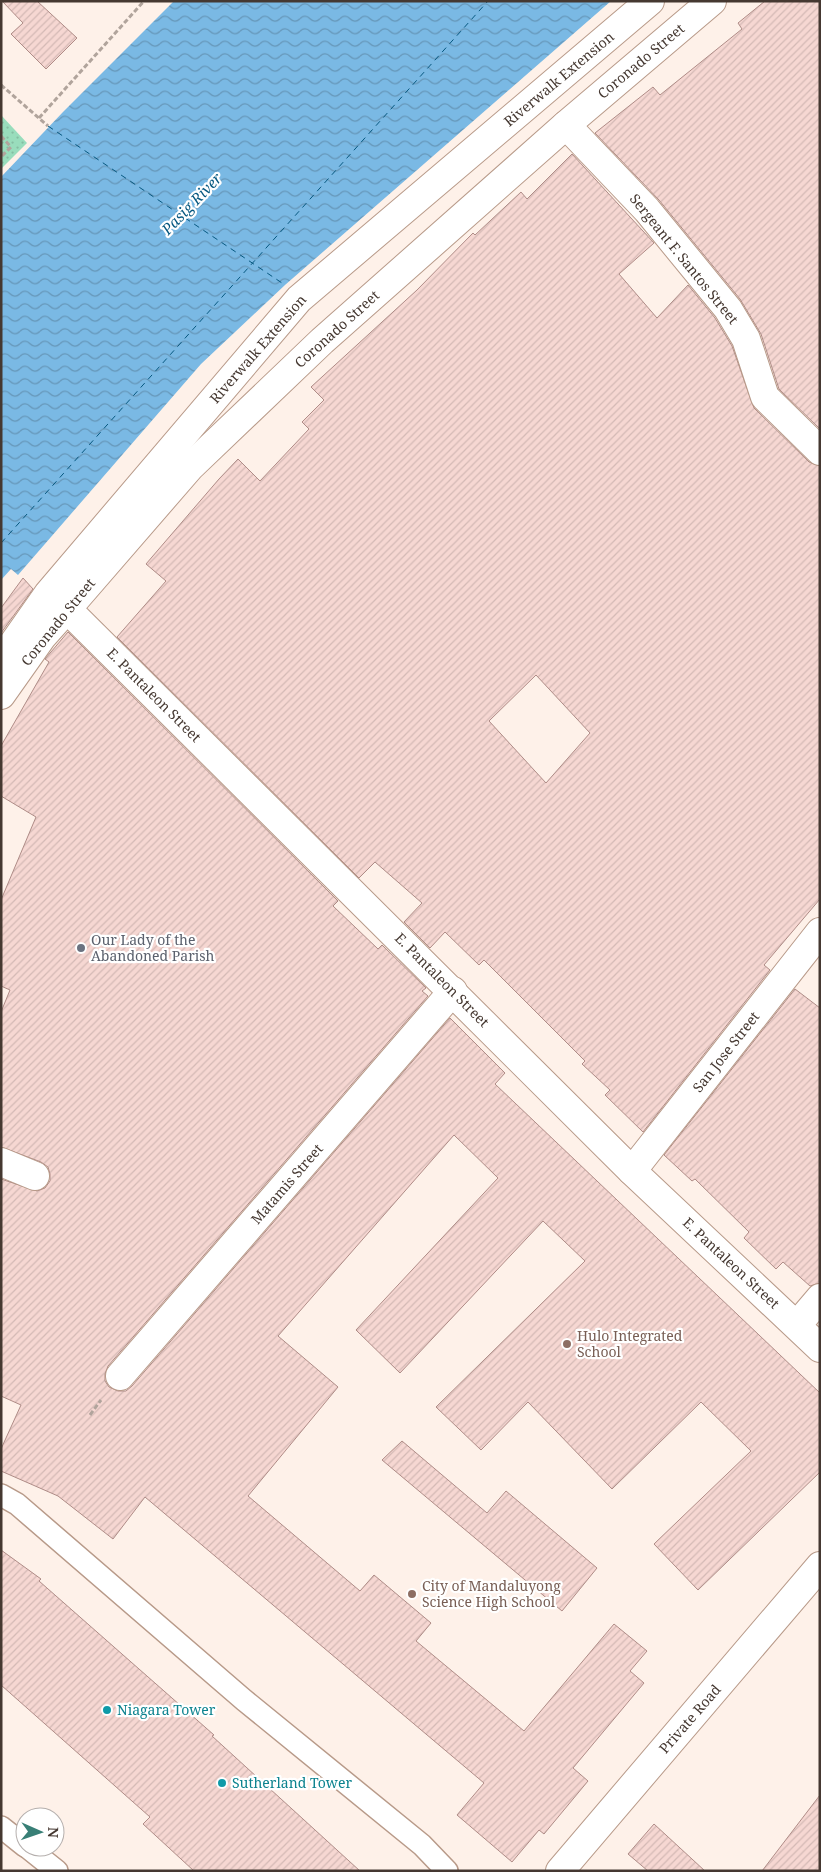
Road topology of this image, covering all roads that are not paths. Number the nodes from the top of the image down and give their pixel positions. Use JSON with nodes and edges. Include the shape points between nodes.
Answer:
{"nodes":[{"id":1,"x":650,"y":1,"type":"edge"},
{"id":2,"x":712,"y":1,"type":"edge"},
{"id":3,"x":566,"y":125,"type":"junction"},
{"id":4,"x":820,"y":451,"type":"edge"},
{"id":5,"x":67,"y":609,"type":"junction"},
{"id":6,"x":1,"y":661,"type":"edge"},
{"id":7,"x":1,"y":695,"type":"edge"},
{"id":8,"x":820,"y":932,"type":"edge"},
{"id":9,"x":454,"y":991,"type":"junction"},
{"id":10,"x":1,"y":1162,"type":"edge"},
{"id":11,"x":632,"y":1171,"type":"junction"},
{"id":12,"x":35,"y":1176,"type":"dead end"},
{"id":13,"x":820,"y":1298,"type":"edge"},
{"id":14,"x":797,"y":1325,"type":"junction"},
{"id":15,"x":820,"y":1348,"type":"edge"},
{"id":16,"x":120,"y":1376,"type":"dead end"},
{"id":17,"x":1,"y":1495,"type":"edge"},
{"id":18,"x":820,"y":1566,"type":"edge"},
{"id":19,"x":1,"y":1827,"type":"edge"},
{"id":20,"x":15,"y":1838,"type":"edge"},
{"id":21,"x":40,"y":1857,"type":"edge"},
{"id":22,"x":57,"y":1871,"type":"edge"},
{"id":23,"x":447,"y":1871,"type":"edge"},
{"id":24,"x":560,"y":1871,"type":"edge"}],
"edges":[{"from":1,"to":6,"type":"street","name":"Riverwalk Extension","via":[[299,299],[48,594]]},
{"from":2,"to":3,"type":"street","name":"Coronado Street"},
{"from":3,"to":4,"type":"street","name":"Sergeant F. Santos Street","via":[[647,210],[728,309],[746,339],[766,397]]},
{"from":3,"to":5,"type":"street","name":"Coronado Street","via":[[322,341],[190,467]]},
{"from":5,"to":7,"type":"street","name":"Coronado Street","via":[[42,637]]},
{"from":5,"to":9,"type":"street","name":"E. Pantaleon Street"},
{"from":8,"to":11,"type":"street","name":"San Jose Street"},
{"from":9,"to":11,"type":"street","name":"E. Pantaleon Street"},
{"from":9,"to":16,"type":"street","name":"Matamis Street"},
{"from":10,"to":12,"type":"street"},
{"from":11,"to":14,"type":"street","name":"E. Pantaleon Street"},
{"from":13,"to":14,"type":"street"},
{"from":14,"to":15,"type":"street","name":"E. Pantaleon Street"},
{"from":17,"to":23,"type":"lane","via":[[17,1504],[244,1700],[422,1845]]},
{"from":18,"to":24,"type":"street","name":"Private Road"},
{"from":19,"to":20,"type":"lane"},
{"from":21,"to":22,"type":"lane"}]}
